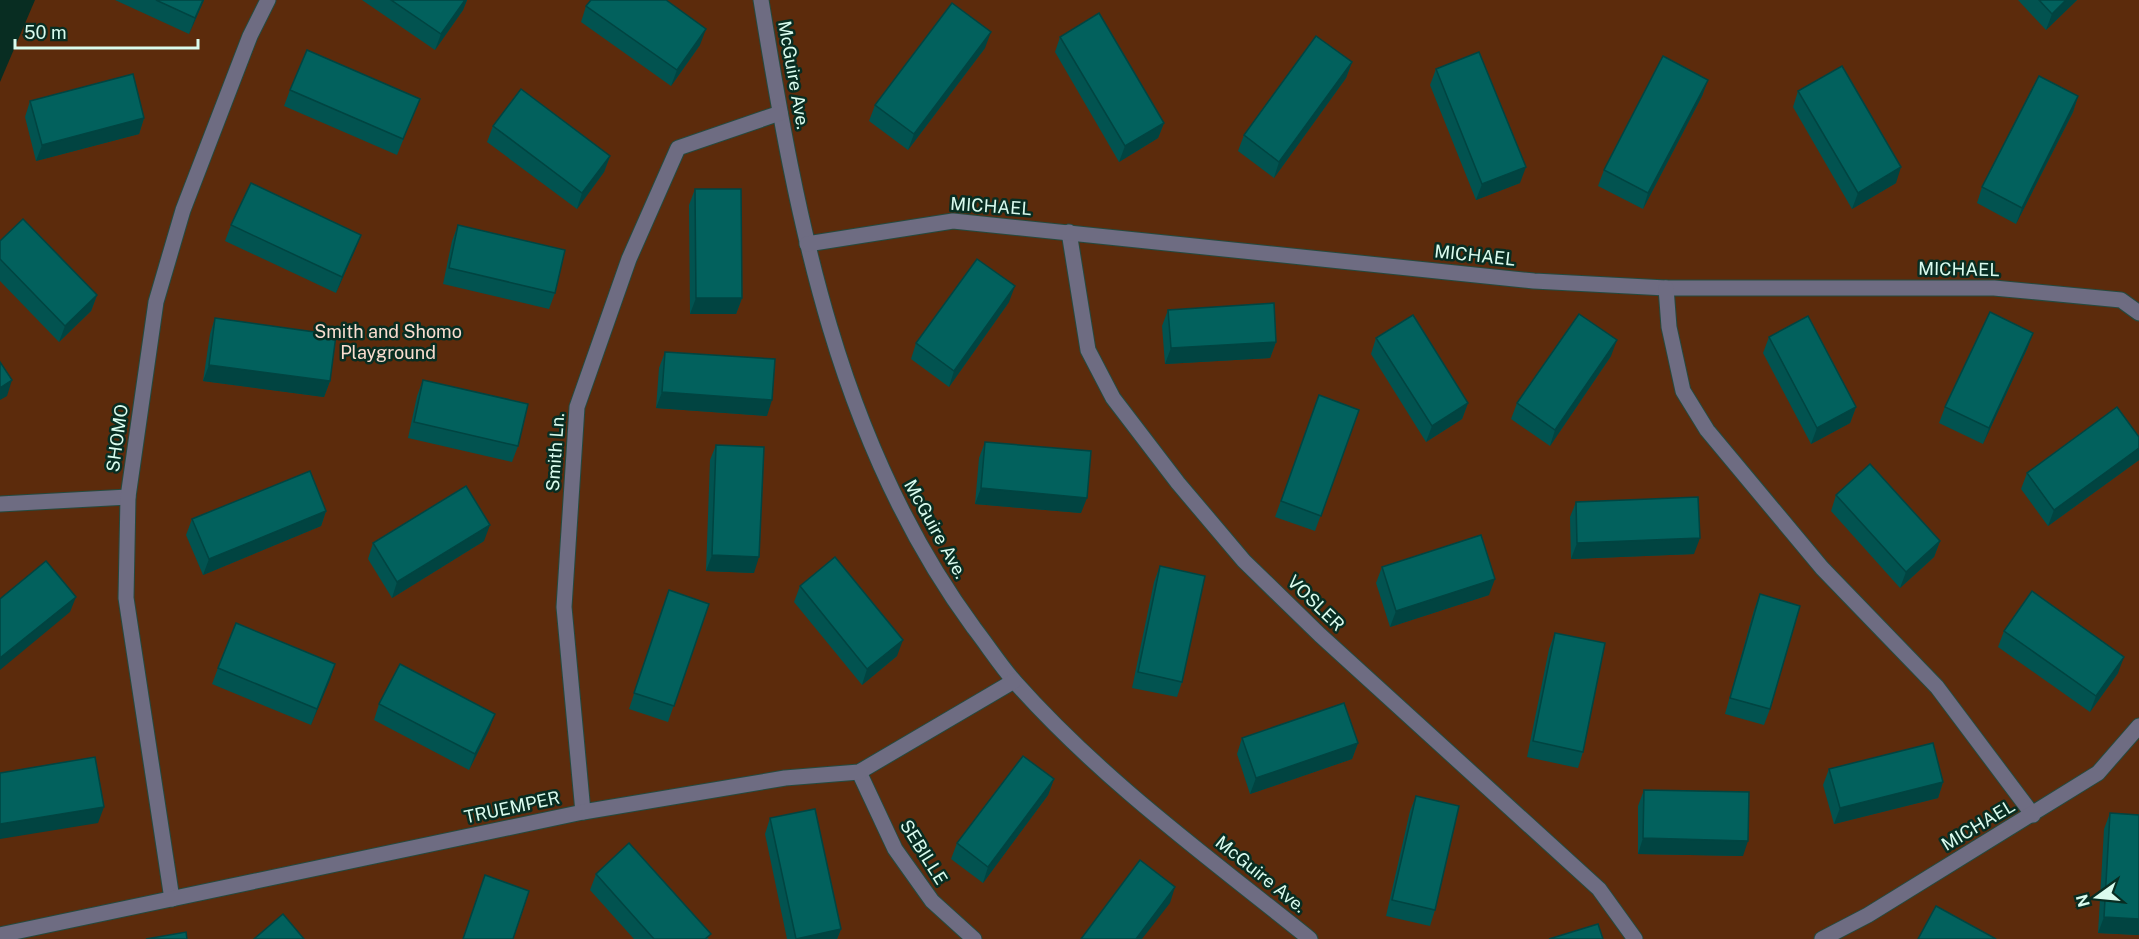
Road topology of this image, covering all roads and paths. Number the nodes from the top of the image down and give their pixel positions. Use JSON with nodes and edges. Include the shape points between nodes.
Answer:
{"nodes":[{"id":1,"x":268,"y":0,"type":"edge"},
{"id":2,"x":761,"y":0,"type":"edge"},
{"id":3,"x":780,"y":113,"type":"junction"},
{"id":4,"x":1069,"y":232,"type":"junction"},
{"id":5,"x":807,"y":244,"type":"junction"},
{"id":6,"x":1666,"y":288,"type":"junction"},
{"id":7,"x":2139,"y":313,"type":"edge"},
{"id":8,"x":128,"y":497,"type":"junction"},
{"id":9,"x":0,"y":504,"type":"edge"},
{"id":10,"x":1014,"y":681,"type":"junction"},
{"id":11,"x":2139,"y":726,"type":"edge"},
{"id":12,"x":859,"y":772,"type":"junction"},
{"id":13,"x":583,"y":812,"type":"junction"},
{"id":14,"x":2033,"y":815,"type":"junction"},
{"id":15,"x":172,"y":899,"type":"junction"},
{"id":16,"x":8,"y":936,"type":"edge"},
{"id":17,"x":975,"y":939,"type":"edge"},
{"id":18,"x":1310,"y":939,"type":"edge"},
{"id":19,"x":1635,"y":939,"type":"edge"},
{"id":20,"x":1822,"y":939,"type":"edge"}],
"edges":[{"from":1,"to":8,"type":"lane","name":"SHOMO","via":[[250,36],[183,210],[156,302]]},
{"from":2,"to":3,"type":"lane","name":"McGuire Ave."},
{"from":3,"to":5,"type":"lane","name":"McGuire Ave."},
{"from":3,"to":13,"type":"lane","name":"Smith Ln.","via":[[678,148],[629,259],[577,407],[564,607]]},
{"from":4,"to":5,"type":"lane","name":"MICHAEL","via":[[953,221]]},
{"from":4,"to":6,"type":"lane","name":"MICHAEL","via":[[1534,281]]},
{"from":4,"to":19,"type":"lane","name":"VOSLER","via":[[1088,350],[1113,398],[1172,476],[1244,561],[1599,889]]},
{"from":5,"to":10,"type":"lane","name":"McGuire Ave.","via":[[856,409],[894,496],[927,561]]},
{"from":6,"to":7,"type":"lane","name":"MICHAEL","via":[[1994,288],[2121,300]]},
{"from":6,"to":14,"type":"lane","via":[[1669,327],[1683,391],[1707,430],[1822,568],[1937,687]]},
{"from":8,"to":9,"type":"lane"},
{"from":8,"to":15,"type":"lane","name":"SHOMO","via":[[126,598]]},
{"from":10,"to":12,"type":"lane","name":"TRUEMPER"},
{"from":10,"to":18,"type":"lane","name":"McGuire Ave.","via":[[1099,769]]},
{"from":11,"to":14,"type":"lane","name":"MICHAEL","via":[[2098,773]]},
{"from":12,"to":13,"type":"lane","name":"TRUEMPER","via":[[785,778]]},
{"from":12,"to":17,"type":"lane","name":"SEBILLE","via":[[902,857],[932,901]]},
{"from":13,"to":15,"type":"lane","name":"TRUEMPER"},
{"from":14,"to":20,"type":"lane","name":"MICHAEL"},
{"from":15,"to":16,"type":"lane","name":"TRUEMPER"}]}
